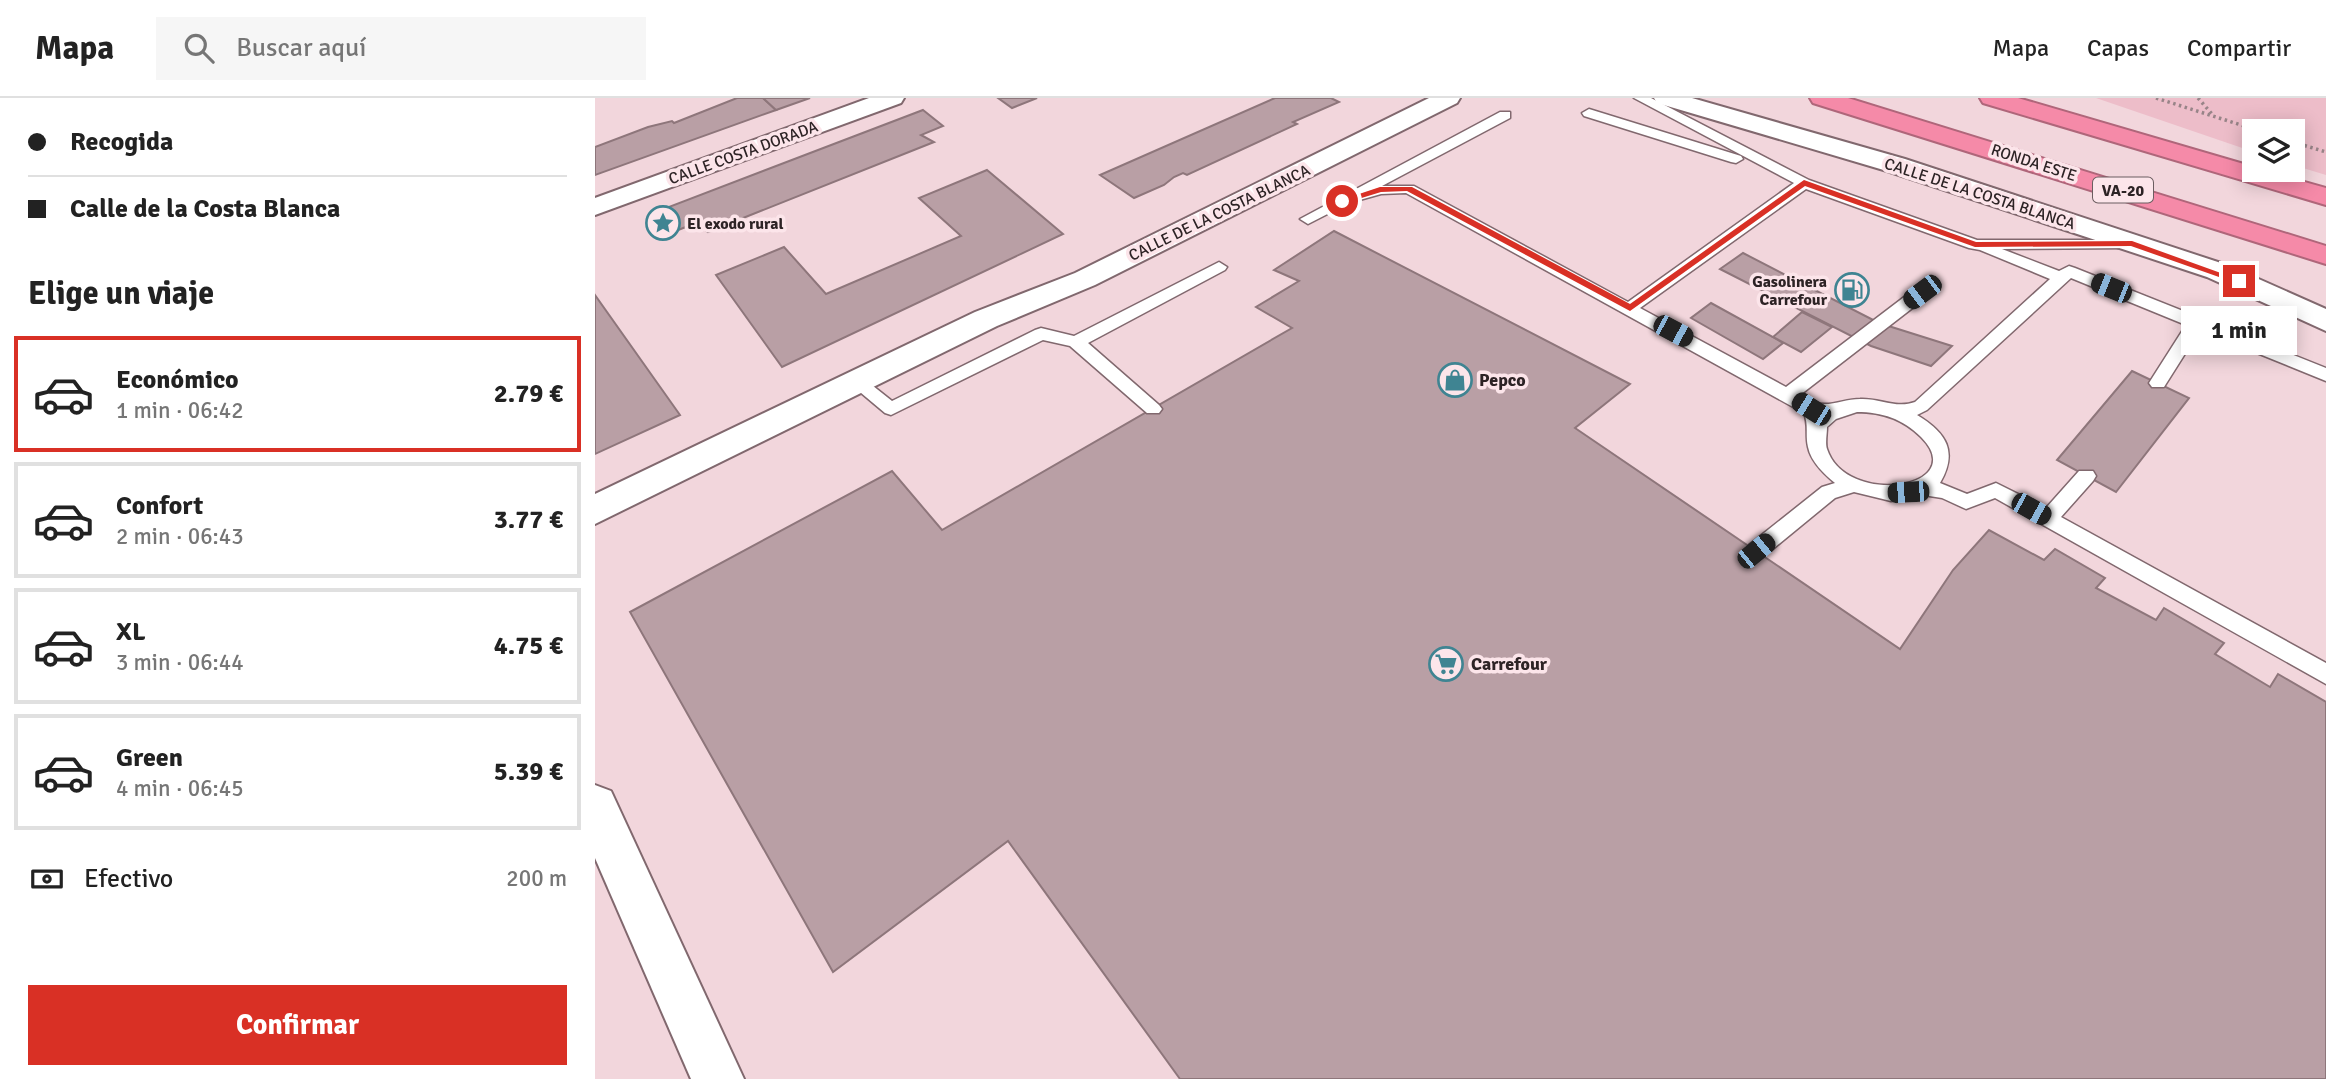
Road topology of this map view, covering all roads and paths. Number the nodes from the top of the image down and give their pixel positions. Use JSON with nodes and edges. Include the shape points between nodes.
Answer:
{"nodes":[{"id":1,"x":891,"y":98,"type":"edge"},
{"id":2,"x":1428,"y":98,"type":"edge"},
{"id":3,"x":1448,"y":98,"type":"edge"},
{"id":4,"x":1641,"y":98,"type":"edge"},
{"id":5,"x":1666,"y":98,"type":"edge"},
{"id":6,"x":1822,"y":98,"type":"edge"},
{"id":7,"x":1992,"y":98,"type":"edge"},
{"id":8,"x":2037,"y":98,"type":"edge"},
{"id":9,"x":2156,"y":98,"type":"edge"},
{"id":10,"x":2197,"y":98,"type":"edge"},
{"id":11,"x":1589,"y":113,"type":"dead end"},
{"id":12,"x":1505,"y":115,"type":"dead end"},
{"id":13,"x":2215,"y":117,"type":"junction"},
{"id":14,"x":2242,"y":125,"type":"edge"},
{"id":15,"x":2305,"y":146,"type":"edge"},
{"id":16,"x":2326,"y":152,"type":"edge"},
{"id":17,"x":2188,"y":157,"type":"junction"},
{"id":18,"x":1804,"y":183,"type":"junction"},
{"id":19,"x":2326,"y":197,"type":"edge"},
{"id":20,"x":1342,"y":201,"type":"junction"},
{"id":21,"x":595,"y":207,"type":"edge"},
{"id":22,"x":1308,"y":219,"type":"dead end"},
{"id":23,"x":2132,"y":243,"type":"junction"},
{"id":24,"x":1975,"y":245,"type":"junction"},
{"id":25,"x":2322,"y":255,"type":"edge"},
{"id":26,"x":1219,"y":267,"type":"dead end"},
{"id":27,"x":2061,"y":278,"type":"junction"},
{"id":28,"x":1922,"y":292,"type":"dead end"},
{"id":29,"x":1630,"y":308,"type":"junction"},
{"id":30,"x":986,"y":319,"type":"junction"},
{"id":31,"x":2326,"y":321,"type":"edge"},
{"id":32,"x":2196,"y":323,"type":"junction"},
{"id":33,"x":1076,"y":342,"type":"junction"},
{"id":34,"x":2326,"y":375,"type":"edge"},
{"id":35,"x":857,"y":382,"type":"junction"},
{"id":36,"x":2158,"y":383,"type":"dead end"},
{"id":37,"x":1787,"y":395,"type":"junction"},
{"id":38,"x":1921,"y":406,"type":"junction"},
{"id":39,"x":1153,"y":409,"type":"dead end"},
{"id":40,"x":1902,"y":414,"type":"junction"},
{"id":41,"x":1814,"y":417,"type":"junction"},
{"id":42,"x":1922,"y":426,"type":"junction"},
{"id":43,"x":2086,"y":475,"type":"dead end"},
{"id":44,"x":1831,"y":482,"type":"junction"},
{"id":45,"x":1936,"y":484,"type":"junction"},
{"id":46,"x":595,"y":510,"type":"edge"},
{"id":47,"x":2048,"y":519,"type":"junction"},
{"id":48,"x":1756,"y":551,"type":"dead end"},
{"id":49,"x":2326,"y":674,"type":"edge"},
{"id":50,"x":595,"y":806,"type":"edge"},
{"id":51,"x":595,"y":863,"type":"edge"},
{"id":52,"x":642,"y":907,"type":"junction"},
{"id":53,"x":718,"y":1079,"type":"edge"}],
"edges":[{"from":1,"to":21,"type":"street","name":"CALLE COSTA DORADA"},
{"from":2,"to":30,"type":"street","name":"CALLE DE LA COSTA BLANCA","via":[[1070,270]]},
{"from":3,"to":30,"type":"street","name":"CALLE DE LA COSTA BLANCA","via":[[1085,279]]},
{"from":4,"to":18,"type":"lane"},
{"from":5,"to":23,"type":"street","name":"CALLE DE LA COSTA BLANCA"},
{"from":6,"to":25,"type":"highway","name":"RONDA ESTE","number":"VA-20"},
{"from":7,"to":17,"type":"highway"},
{"from":8,"to":17,"type":"highway"},
{"from":9,"to":13,"type":"path"},
{"from":10,"to":13,"type":"path"},
{"from":11,"to":18,"type":"lane"},
{"from":12,"to":20,"type":"lane"},
{"from":13,"to":14,"type":"path"},
{"from":15,"to":16,"type":"path"},
{"from":17,"to":19,"type":"highway"},
{"from":18,"to":24,"type":"lane"},
{"from":18,"to":29,"type":"lane"},
{"from":20,"to":22,"type":"lane"},
{"from":20,"to":29,"type":"lane","via":[[1380,190],[1409,189]]},
{"from":23,"to":24,"type":"lane"},
{"from":23,"to":31,"type":"street","name":"CALLE DE LA COSTA BLANCA","via":[[2217,271]]},
{"from":24,"to":27,"type":"lane"},
{"from":26,"to":33,"type":"lane"},
{"from":27,"to":32,"type":"lane","via":[[2069,271]]},
{"from":27,"to":38,"type":"lane"},
{"from":28,"to":37,"type":"lane"},
{"from":29,"to":37,"type":"lane"},
{"from":30,"to":35,"type":"street","name":"CALLE DE LA COSTA BLANCA"},
{"from":32,"to":34,"type":"lane"},
{"from":32,"to":36,"type":"lane"},
{"from":33,"to":35,"type":"lane","via":[[1041,334],[891,409]]},
{"from":33,"to":39,"type":"lane"},
{"from":35,"to":46,"type":"street","name":"CALLE DE LA COSTA BLANCA"},
{"from":37,"to":41,"type":"lane"},
{"from":38,"to":40,"type":"lane"},
{"from":38,"to":42,"type":"lane"},
{"from":40,"to":41,"type":"lane","via":[[1866,405]]},
{"from":40,"to":42,"type":"lane"},
{"from":41,"to":44,"type":"lane","via":[[1816,448]]},
{"from":42,"to":45,"type":"lane","via":[[1940,450]]},
{"from":43,"to":47,"type":"lane"},
{"from":44,"to":45,"type":"lane","via":[[1891,494]]},
{"from":44,"to":48,"type":"lane"},
{"from":45,"to":47,"type":"lane","via":[[1966,502],[1996,490]]},
{"from":47,"to":49,"type":"lane"},
{"from":50,"to":52,"type":"street"},
{"from":51,"to":52,"type":"street"},
{"from":52,"to":53,"type":"street"}]}
